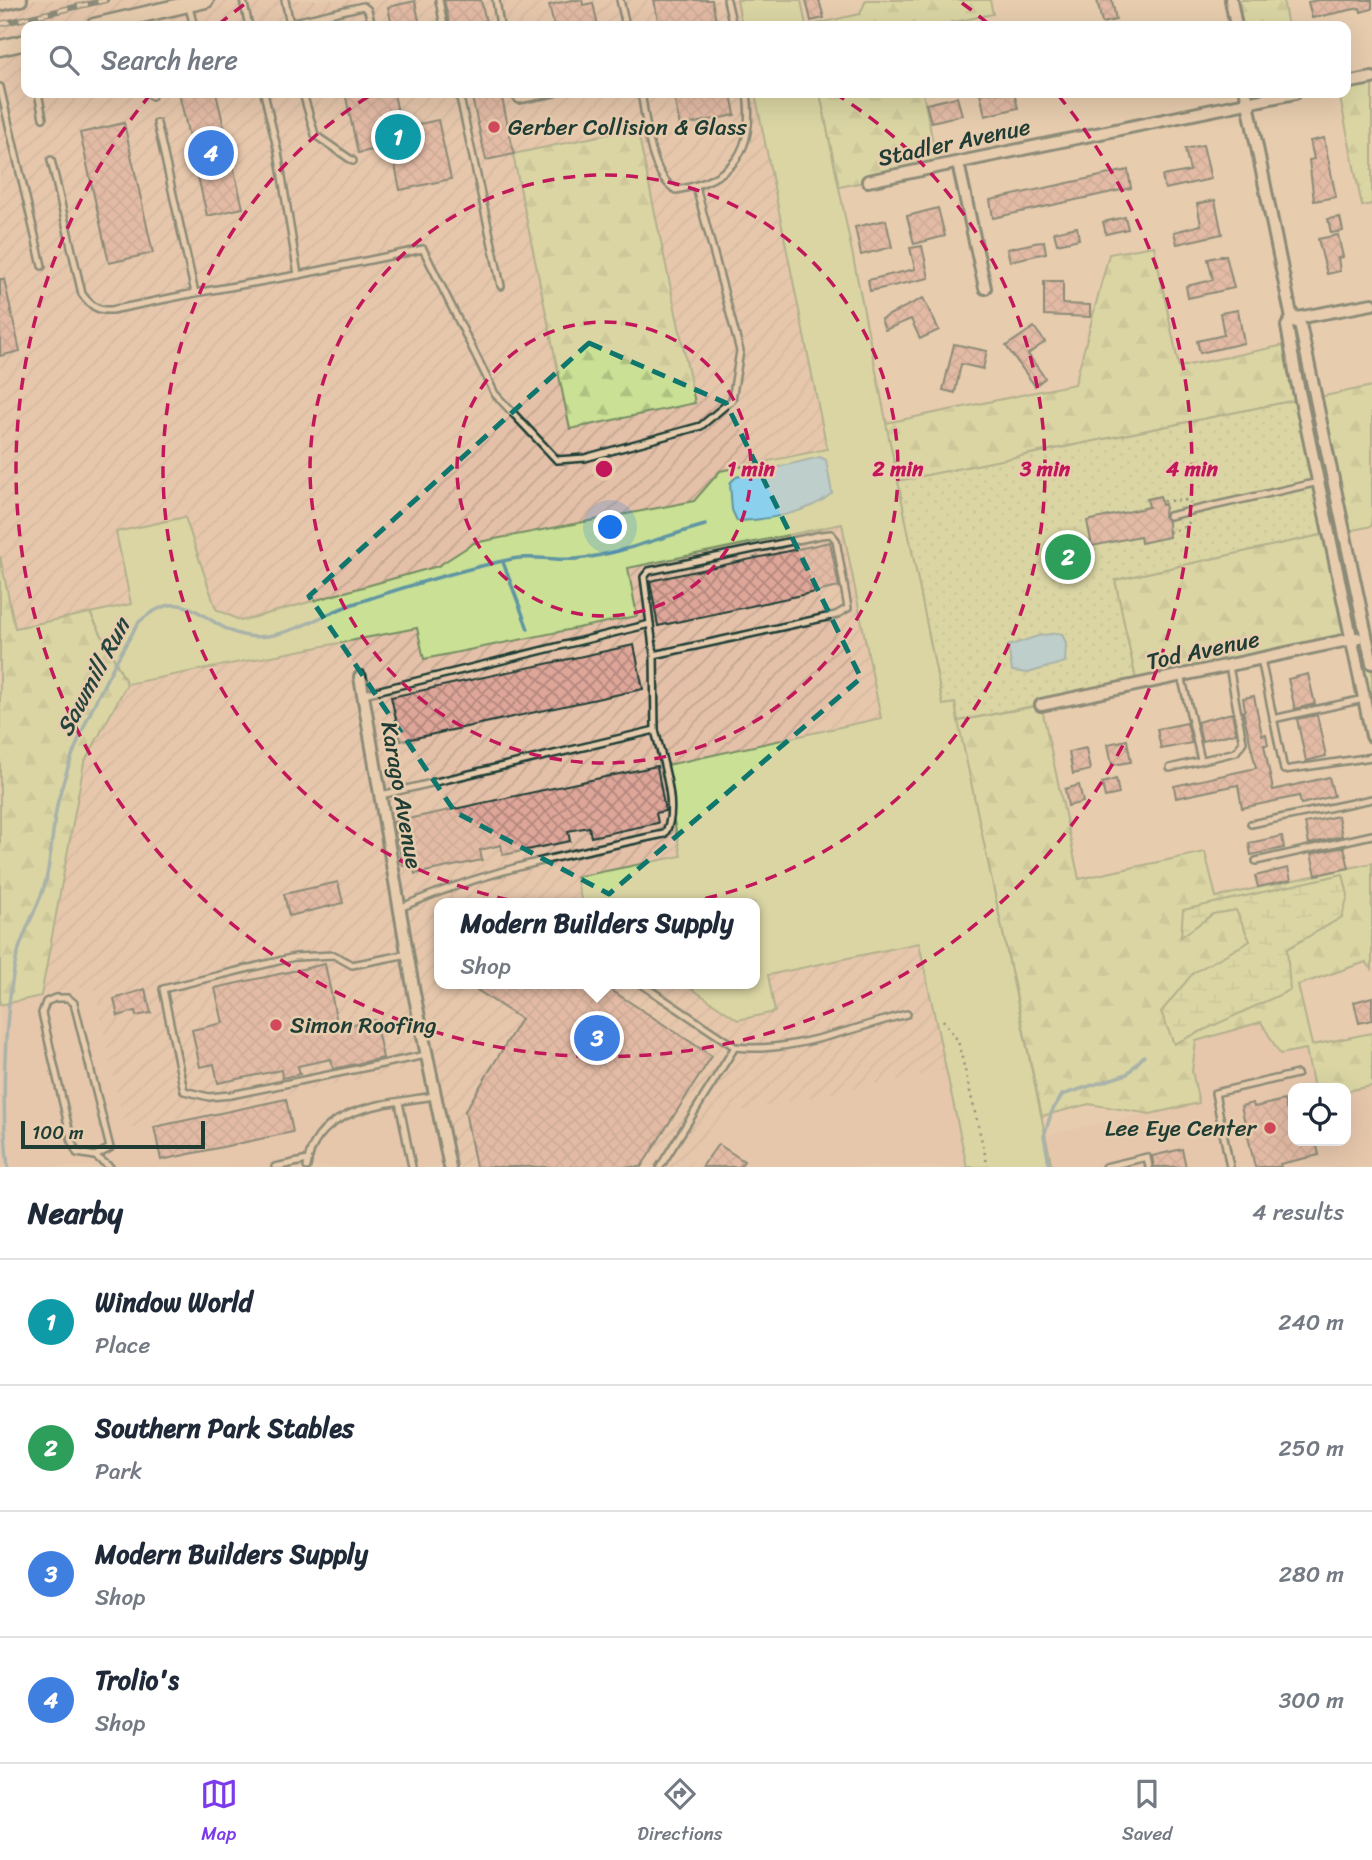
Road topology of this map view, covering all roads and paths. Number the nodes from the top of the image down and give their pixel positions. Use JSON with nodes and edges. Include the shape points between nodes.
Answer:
{"nodes":[{"id":1,"x":21,"y":0,"type":"edge"},
{"id":2,"x":206,"y":0,"type":"edge"},
{"id":3,"x":243,"y":0,"type":"edge"},
{"id":4,"x":285,"y":0,"type":"edge"},
{"id":5,"x":439,"y":0,"type":"edge"},
{"id":6,"x":496,"y":0,"type":"edge"},
{"id":7,"x":620,"y":0,"type":"edge"},
{"id":8,"x":727,"y":0,"type":"edge"},
{"id":9,"x":1231,"y":0,"type":"edge"},
{"id":10,"x":188,"y":4,"type":"junction"},
{"id":11,"x":0,"y":5,"type":"edge"},
{"id":12,"x":115,"y":21,"type":"edge"},
{"id":13,"x":193,"y":21,"type":"edge"},
{"id":14,"x":248,"y":21,"type":"edge"},
{"id":15,"x":289,"y":21,"type":"edge"},
{"id":16,"x":305,"y":21,"type":"edge"},
{"id":17,"x":371,"y":21,"type":"edge"},
{"id":18,"x":443,"y":21,"type":"edge"},
{"id":19,"x":499,"y":21,"type":"edge"},
{"id":20,"x":625,"y":21,"type":"edge"},
{"id":21,"x":732,"y":21,"type":"edge"},
{"id":22,"x":1235,"y":21,"type":"edge"},
{"id":23,"x":21,"y":43,"type":"edge"},
{"id":24,"x":0,"y":48,"type":"edge"},
{"id":25,"x":1372,"y":78,"type":"edge"},
{"id":26,"x":1351,"y":82,"type":"edge"},
{"id":27,"x":0,"y":87,"type":"edge"},
{"id":28,"x":39,"y":98,"type":"edge"},
{"id":29,"x":265,"y":98,"type":"edge"},
{"id":30,"x":304,"y":98,"type":"edge"},
{"id":31,"x":460,"y":98,"type":"edge"},
{"id":32,"x":642,"y":98,"type":"edge"},
{"id":33,"x":748,"y":98,"type":"edge"},
{"id":34,"x":1243,"y":98,"type":"edge"},
{"id":35,"x":1247,"y":98,"type":"edge"},
{"id":36,"x":43,"y":118,"type":"dead end"},
{"id":37,"x":157,"y":122,"type":"dead end"},
{"id":38,"x":51,"y":160,"type":"dead end"},
{"id":39,"x":353,"y":160,"type":"dead end"},
{"id":40,"x":958,"y":163,"type":"junction"},
{"id":41,"x":868,"y":181,"type":"dead end"},
{"id":42,"x":696,"y":187,"type":"junction"},
{"id":43,"x":42,"y":266,"type":"dead end"},
{"id":44,"x":298,"y":275,"type":"junction"},
{"id":45,"x":501,"y":286,"type":"dead end"},
{"id":46,"x":985,"y":288,"type":"dead end"},
{"id":47,"x":195,"y":293,"type":"junction"},
{"id":48,"x":1372,"y":304,"type":"edge"},
{"id":49,"x":1292,"y":319,"type":"junction"},
{"id":50,"x":1333,"y":479,"type":"junction"},
{"id":51,"x":1319,"y":482,"type":"junction"},
{"id":52,"x":1168,"y":516,"type":"dead end"},
{"id":53,"x":650,"y":624,"type":"junction"},
{"id":54,"x":1369,"y":635,"type":"edge"},
{"id":55,"x":1351,"y":640,"type":"junction"},
{"id":56,"x":654,"y":655,"type":"junction"},
{"id":57,"x":1261,"y":659,"type":"junction"},
{"id":58,"x":1372,"y":663,"type":"edge"},
{"id":59,"x":1229,"y":666,"type":"junction"},
{"id":60,"x":1181,"y":676,"type":"junction"},
{"id":61,"x":360,"y":677,"type":"dead end"},
{"id":62,"x":363,"y":694,"type":"junction"},
{"id":63,"x":1364,"y":699,"type":"junction"},
{"id":64,"x":1041,"y":705,"type":"dead end"},
{"id":65,"x":1273,"y":719,"type":"junction"},
{"id":66,"x":656,"y":730,"type":"junction"},
{"id":67,"x":1372,"y":736,"type":"edge"},
{"id":68,"x":1372,"y":757,"type":"edge"},
{"id":69,"x":1201,"y":760,"type":"junction"},
{"id":70,"x":1170,"y":768,"type":"dead end"},
{"id":71,"x":380,"y":796,"type":"junction"},
{"id":72,"x":1372,"y":799,"type":"edge"},
{"id":73,"x":1251,"y":824,"type":"dead end"},
{"id":74,"x":1372,"y":835,"type":"edge"},
{"id":75,"x":1256,"y":861,"type":"dead end"},
{"id":76,"x":400,"y":908,"type":"junction"},
{"id":77,"x":408,"y":954,"type":"junction"},
{"id":78,"x":648,"y":989,"type":"edge"},
{"id":79,"x":907,"y":1014,"type":"dead end"},
{"id":80,"x":943,"y":1020,"type":"dead end"},
{"id":81,"x":734,"y":1047,"type":"junction"},
{"id":82,"x":426,"y":1055,"type":"junction"},
{"id":83,"x":1297,"y":1074,"type":"dead end"},
{"id":84,"x":434,"y":1096,"type":"junction"},
{"id":85,"x":399,"y":1102,"type":"junction"},
{"id":86,"x":95,"y":1156,"type":"junction"},
{"id":87,"x":307,"y":1163,"type":"edge"},
{"id":88,"x":110,"y":1167,"type":"edge"},
{"id":89,"x":275,"y":1167,"type":"edge"},
{"id":90,"x":412,"y":1167,"type":"edge"},
{"id":91,"x":450,"y":1167,"type":"edge"},
{"id":92,"x":660,"y":1167,"type":"edge"},
{"id":93,"x":988,"y":1167,"type":"edge"},
{"id":94,"x":1105,"y":1167,"type":"edge"},
{"id":95,"x":1149,"y":1167,"type":"edge"},
{"id":96,"x":1230,"y":1167,"type":"edge"}],
"edges":[{"from":1,"to":11,"type":"street"},
{"from":2,"to":10,"type":"street"},
{"from":3,"to":14,"type":"lane"},
{"from":4,"to":15,"type":"lane"},
{"from":5,"to":18,"type":"lane"},
{"from":6,"to":19,"type":"lane"},
{"from":7,"to":20,"type":"lane"},
{"from":8,"to":21,"type":"lane"},
{"from":9,"to":22,"type":"street"},
{"from":10,"to":12,"type":"street"},
{"from":10,"to":13,"type":"lane"},
{"from":16,"to":17,"type":"lane","via":[[363,6]]},
{"from":23,"to":24,"type":"street"},
{"from":25,"to":26,"type":"street"},
{"from":27,"to":43,"type":"lane"},
{"from":28,"to":36,"type":"lane"},
{"from":29,"to":44,"type":"lane"},
{"from":30,"to":39,"type":"lane","via":[[315,135]]},
{"from":31,"to":45,"type":"lane"},
{"from":32,"to":42,"type":"lane","via":[[665,183],[676,190]]},
{"from":33,"to":42,"type":"lane","via":[[751,121],[743,147],[727,169]]},
{"from":34,"to":40,"type":"street","name":"Stadler Avenue"},
{"from":35,"to":49,"type":"street"},
{"from":37,"to":47,"type":"lane"},
{"from":38,"to":47,"type":"lane","via":[[82,294],[90,305],[112,310]]},
{"from":40,"to":41,"type":"street","name":"Stadler Avenue"},
{"from":40,"to":46,"type":"street"},
{"from":42,"to":44,"type":"lane","via":[[740,351],[732,400],[701,426],[585,458],[557,460],[495,394],[423,249]]},
{"from":44,"to":47,"type":"lane"},
{"from":48,"to":49,"type":"street"},
{"from":49,"to":50,"type":"street","via":[[1300,324]]},
{"from":49,"to":51,"type":"street","via":[[1287,326]]},
{"from":50,"to":51,"type":"street"},
{"from":50,"to":54,"type":"street"},
{"from":51,"to":52,"type":"lane"},
{"from":51,"to":55,"type":"street"},
{"from":53,"to":56,"type":"lane"},
{"from":53,"to":56,"type":"lane","via":[[643,584],[649,571],[821,535],[831,534],[836,540],[848,608],[836,615]]},
{"from":53,"to":62,"type":"lane"},
{"from":54,"to":55,"type":"street","name":"Tod Avenue"},
{"from":54,"to":58,"type":"street"},
{"from":55,"to":57,"type":"street","name":"Tod Avenue"},
{"from":55,"to":63,"type":"street"},
{"from":56,"to":66,"type":"lane"},
{"from":57,"to":59,"type":"street","name":"Tod Avenue"},
{"from":57,"to":65,"type":"lane"},
{"from":59,"to":60,"type":"street","name":"Tod Avenue"},
{"from":59,"to":69,"type":"lane","via":[[1243,742],[1236,752]]},
{"from":60,"to":64,"type":"street","name":"Tod Avenue"},
{"from":60,"to":69,"type":"lane"},
{"from":61,"to":62,"type":"street","name":"Karago Avenue"},
{"from":62,"to":71,"type":"street","name":"Karago Avenue"},
{"from":63,"to":65,"type":"lane"},
{"from":63,"to":67,"type":"street"},
{"from":65,"to":68,"type":"lane","via":[[1284,771]]},
{"from":66,"to":71,"type":"lane"},
{"from":66,"to":76,"type":"lane","via":[[671,805],[671,826],[664,834],[517,866]]},
{"from":69,"to":70,"type":"lane"},
{"from":71,"to":76,"type":"street","name":"Karago Avenue"},
{"from":72,"to":73,"type":"lane"},
{"from":74,"to":75,"type":"lane"},
{"from":76,"to":77,"type":"street","name":"Karago Avenue"},
{"from":77,"to":82,"type":"street","name":"Karago Avenue"},
{"from":77,"to":82,"type":"lane","via":[[352,965],[324,954],[295,957],[163,989],[184,1091],[209,1097],[231,1095]]},
{"from":78,"to":81,"type":"lane"},
{"from":79,"to":81,"type":"lane","via":[[782,1045]]},
{"from":80,"to":93,"type":"path","via":[[958,1041]]},
{"from":81,"to":92,"type":"lane"},
{"from":82,"to":84,"type":"street","name":"Karago Avenue"},
{"from":83,"to":96,"type":"lane","via":[[1215,1093]]},
{"from":84,"to":85,"type":"lane"},
{"from":84,"to":91,"type":"street","name":"Karago Avenue"},
{"from":85,"to":87,"type":"lane","via":[[334,1119]]},
{"from":85,"to":90,"type":"lane"},
{"from":86,"to":86,"type":"lane","via":[[110,1148],[74,1003],[55,998],[46,1002],[41,1013],[72,1142],[77,1153]]},
{"from":86,"to":88,"type":"lane"},
{"from":87,"to":89,"type":"lane"},
{"from":94,"to":95,"type":"lane","via":[[1147,1157]]}]}
